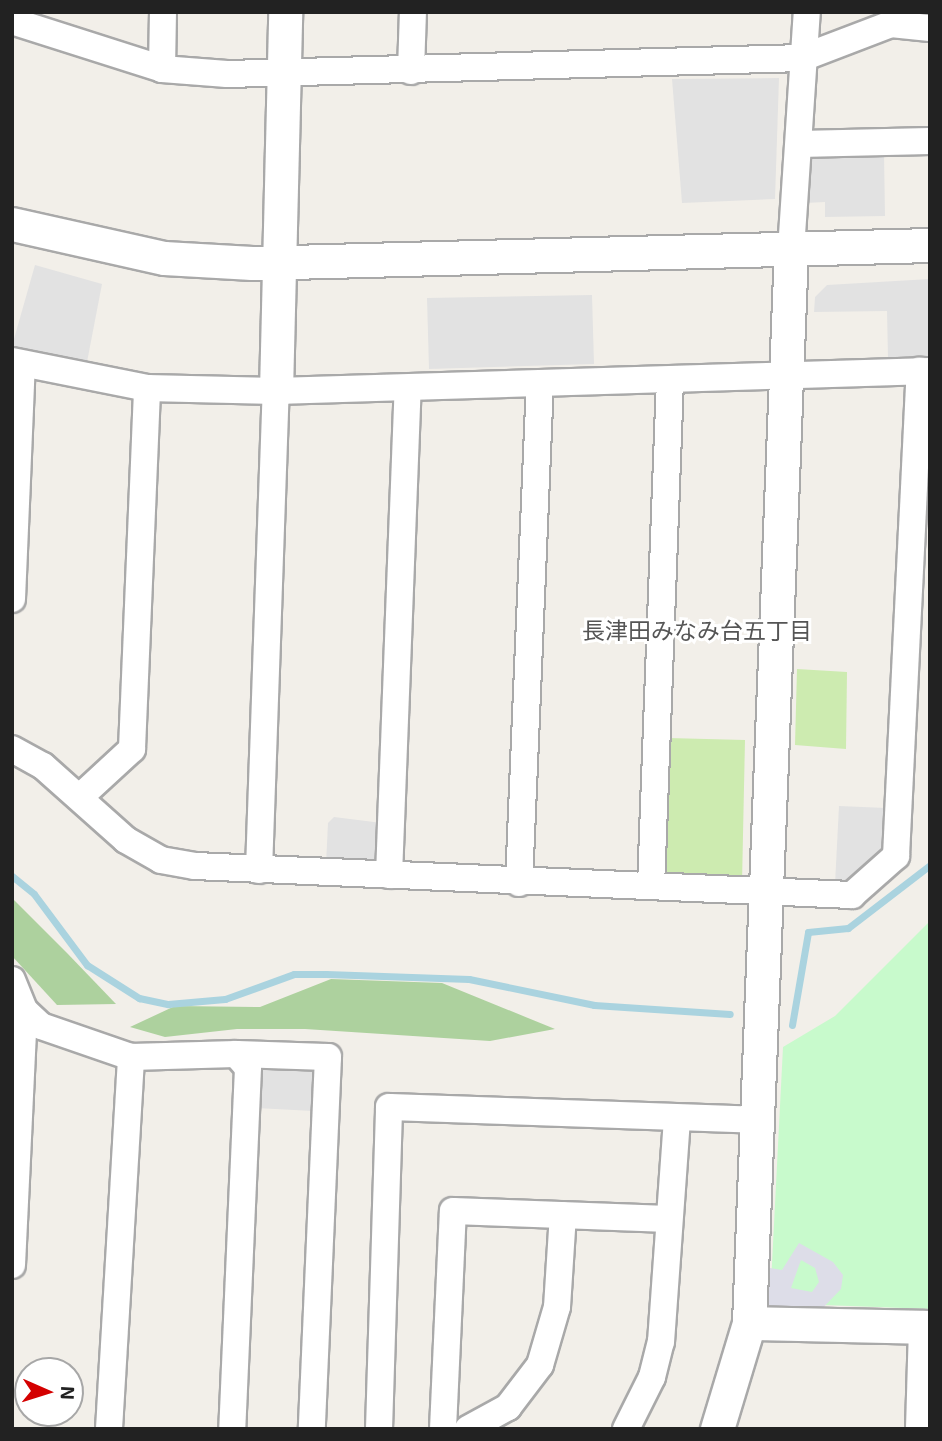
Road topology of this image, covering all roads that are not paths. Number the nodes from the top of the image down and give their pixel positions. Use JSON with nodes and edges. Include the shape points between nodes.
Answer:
{"nodes":[{"id":1,"x":163,"y":12,"type":"edge"},
{"id":2,"x":285,"y":12,"type":"edge"},
{"id":3,"x":413,"y":12,"type":"edge"},
{"id":4,"x":807,"y":12,"type":"edge"},
{"id":5,"x":27,"y":22,"type":"edge"},
{"id":6,"x":930,"y":28,"type":"edge"},
{"id":7,"x":802,"y":58,"type":"junction"},
{"id":8,"x":162,"y":69,"type":"junction"},
{"id":9,"x":411,"y":71,"type":"junction"},
{"id":10,"x":285,"y":74,"type":"junction"},
{"id":11,"x":930,"y":141,"type":"edge"},
{"id":12,"x":799,"y":144,"type":"junction"},
{"id":13,"x":12,"y":224,"type":"edge"},
{"id":14,"x":930,"y":245,"type":"edge"},
{"id":15,"x":791,"y":250,"type":"junction"},
{"id":16,"x":280,"y":264,"type":"junction"},
{"id":17,"x":17,"y":363,"type":"edge"},
{"id":18,"x":925,"y":371,"type":"edge"},
{"id":19,"x":785,"y":377,"type":"junction"},
{"id":20,"x":670,"y":381,"type":"junction"},
{"id":21,"x":540,"y":387,"type":"junction"},
{"id":22,"x":148,"y":388,"type":"junction"},
{"id":23,"x":276,"y":391,"type":"junction"},
{"id":24,"x":408,"y":391,"type":"junction"},
{"id":25,"x":923,"y":491,"type":"edge"},
{"id":26,"x":12,"y":599,"type":"edge"},
{"id":27,"x":12,"y":749,"type":"edge"},
{"id":28,"x":80,"y":797,"type":"junction"},
{"id":29,"x":259,"y":870,"type":"junction"},
{"id":30,"x":389,"y":875,"type":"junction"},
{"id":31,"x":519,"y":883,"type":"junction"},
{"id":32,"x":651,"y":886,"type":"junction"},
{"id":33,"x":764,"y":893,"type":"junction"},
{"id":34,"x":12,"y":980,"type":"edge"},
{"id":35,"x":24,"y":1010,"type":"junction"},
{"id":36,"x":236,"y":1054,"type":"junction"},
{"id":37,"x":131,"y":1057,"type":"junction"},
{"id":38,"x":757,"y":1120,"type":"junction"},
{"id":39,"x":677,"y":1121,"type":"junction"},
{"id":40,"x":563,"y":1215,"type":"junction"},
{"id":41,"x":669,"y":1219,"type":"junction"},
{"id":42,"x":12,"y":1265,"type":"edge"},
{"id":43,"x":749,"y":1322,"type":"junction"},
{"id":44,"x":109,"y":1429,"type":"edge"},
{"id":45,"x":232,"y":1429,"type":"edge"},
{"id":46,"x":312,"y":1429,"type":"edge"},
{"id":47,"x":379,"y":1429,"type":"edge"},
{"id":48,"x":443,"y":1429,"type":"edge"},
{"id":49,"x":468,"y":1429,"type":"edge"},
{"id":50,"x":626,"y":1429,"type":"edge"},
{"id":51,"x":717,"y":1429,"type":"edge"},
{"id":52,"x":922,"y":1429,"type":"edge"}],
"edges":[{"from":1,"to":8,"type":"street"},
{"from":2,"to":10,"type":"street"},
{"from":3,"to":9,"type":"street"},
{"from":4,"to":7,"type":"street"},
{"from":5,"to":8,"type":"street"},
{"from":6,"to":7,"type":"street","via":[[891,24]]},
{"from":7,"to":9,"type":"street"},
{"from":7,"to":12,"type":"street"},
{"from":8,"to":10,"type":"street"},
{"from":9,"to":10,"type":"street"},
{"from":10,"to":16,"type":"street"},
{"from":11,"to":12,"type":"street"},
{"from":12,"to":15,"type":"street"},
{"from":13,"to":16,"type":"street","via":[[164,258]]},
{"from":14,"to":15,"type":"street"},
{"from":15,"to":16,"type":"street"},
{"from":15,"to":19,"type":"street"},
{"from":16,"to":23,"type":"street"},
{"from":17,"to":22,"type":"street"},
{"from":17,"to":26,"type":"street"},
{"from":18,"to":19,"type":"street"},
{"from":18,"to":25,"type":"street"},
{"from":19,"to":20,"type":"street"},
{"from":19,"to":33,"type":"street"},
{"from":20,"to":21,"type":"street"},
{"from":20,"to":32,"type":"street"},
{"from":21,"to":24,"type":"street"},
{"from":21,"to":31,"type":"street"},
{"from":22,"to":23,"type":"street"},
{"from":22,"to":28,"type":"street","via":[[132,749]]},
{"from":23,"to":24,"type":"street"},
{"from":23,"to":29,"type":"street"},
{"from":24,"to":30,"type":"street"},
{"from":25,"to":33,"type":"street","via":[[896,856],[852,895]]},
{"from":27,"to":28,"type":"street","via":[[43,765]]},
{"from":28,"to":29,"type":"street","via":[[126,840],[160,860]]},
{"from":29,"to":30,"type":"street"},
{"from":30,"to":31,"type":"street"},
{"from":31,"to":32,"type":"street"},
{"from":32,"to":33,"type":"street"},
{"from":33,"to":38,"type":"street"},
{"from":34,"to":35,"type":"street"},
{"from":35,"to":37,"type":"street","via":[[41,1026]]},
{"from":35,"to":42,"type":"street"},
{"from":36,"to":37,"type":"street"},
{"from":36,"to":45,"type":"street","via":[[248,1068]]},
{"from":36,"to":46,"type":"street","via":[[328,1057]]},
{"from":37,"to":44,"type":"street"},
{"from":38,"to":39,"type":"street"},
{"from":38,"to":43,"type":"street"},
{"from":39,"to":41,"type":"street"},
{"from":39,"to":47,"type":"street","via":[[389,1107]]},
{"from":40,"to":41,"type":"street"},
{"from":40,"to":48,"type":"street","via":[[453,1211]]},
{"from":40,"to":49,"type":"street","via":[[557,1307],[540,1365],[508,1407]]},
{"from":41,"to":50,"type":"street","via":[[661,1342],[652,1377]]},
{"from":43,"to":51,"type":"street"},
{"from":43,"to":52,"type":"street","via":[[925,1326]]}]}
